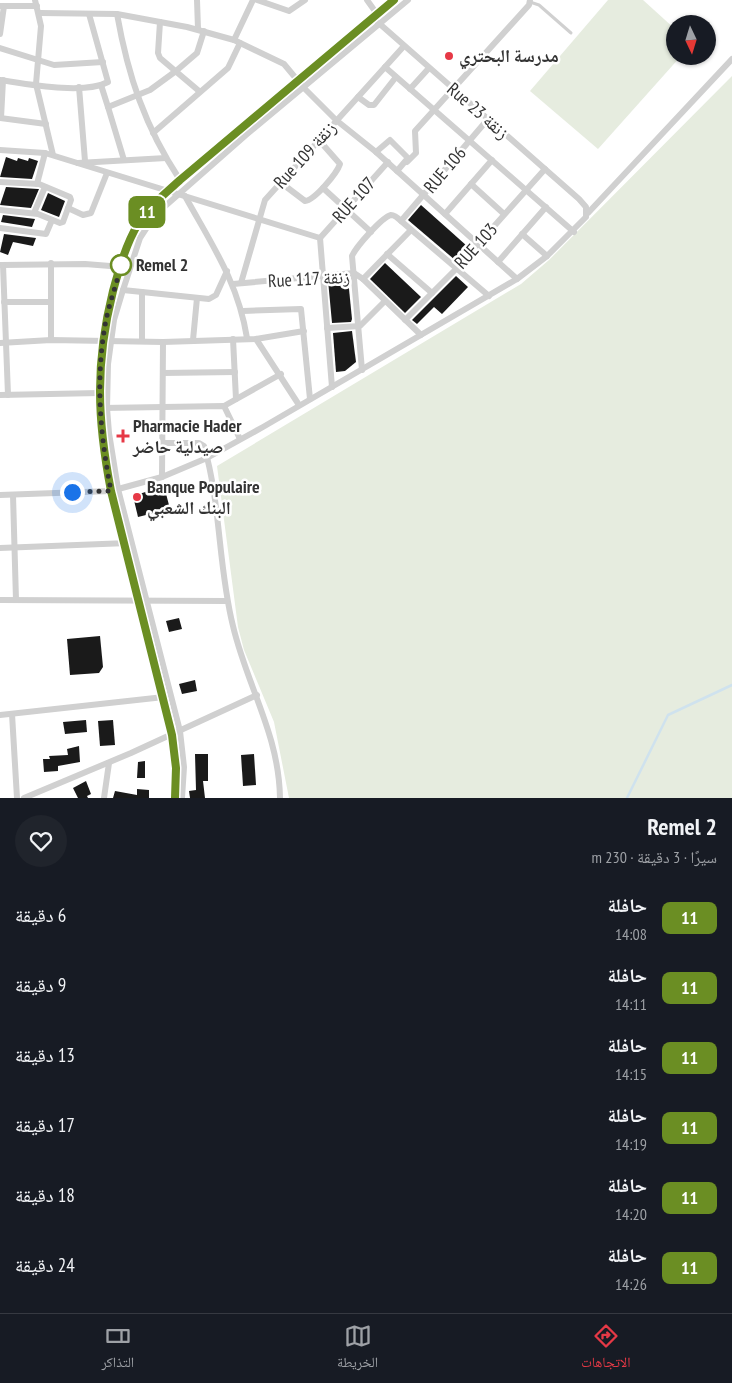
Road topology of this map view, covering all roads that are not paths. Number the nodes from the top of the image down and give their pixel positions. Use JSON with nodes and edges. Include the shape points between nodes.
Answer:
{"nodes":[{"id":1,"x":197,"y":0,"type":"edge"},
{"id":2,"x":252,"y":0,"type":"edge"},
{"id":3,"x":257,"y":0,"type":"edge"},
{"id":4,"x":305,"y":0,"type":"edge"},
{"id":5,"x":367,"y":0,"type":"edge"},
{"id":6,"x":394,"y":0,"type":"edge"},
{"id":7,"x":408,"y":0,"type":"edge"},
{"id":8,"x":530,"y":1,"type":"edge"},
{"id":9,"x":36,"y":3,"type":"edge"},
{"id":10,"x":2,"y":6,"type":"edge"},
{"id":11,"x":40,"y":14,"type":"junction"},
{"id":12,"x":89,"y":14,"type":"junction"},
{"id":13,"x":117,"y":14,"type":"junction"},
{"id":14,"x":376,"y":18,"type":"junction"},
{"id":15,"x":160,"y":22,"type":"junction"},
{"id":16,"x":201,"y":30,"type":"junction"},
{"id":17,"x":571,"y":33,"type":"dead end"},
{"id":18,"x":0,"y":34,"type":"edge"},
{"id":19,"x":237,"y":42,"type":"junction"},
{"id":20,"x":404,"y":46,"type":"junction"},
{"id":21,"x":0,"y":48,"type":"edge"},
{"id":22,"x":38,"y":58,"type":"junction"},
{"id":23,"x":732,"y":59,"type":"edge"},
{"id":24,"x":103,"y":62,"type":"junction"},
{"id":25,"x":386,"y":67,"type":"junction"},
{"id":26,"x":429,"y":68,"type":"junction"},
{"id":27,"x":176,"y":71,"type":"junction"},
{"id":28,"x":396,"y":76,"type":"junction"},
{"id":29,"x":1,"y":80,"type":"edge"},
{"id":30,"x":299,"y":80,"type":"junction"},
{"id":31,"x":36,"y":84,"type":"junction"},
{"id":32,"x":102,"y":85,"type":"junction"},
{"id":33,"x":79,"y":87,"type":"junction"},
{"id":34,"x":304,"y":88,"type":"junction"},
{"id":35,"x":452,"y":88,"type":"junction"},
{"id":36,"x":410,"y":89,"type":"junction"},
{"id":37,"x":199,"y":91,"type":"junction"},
{"id":38,"x":136,"y":97,"type":"junction"},
{"id":39,"x":358,"y":97,"type":"junction"},
{"id":40,"x":108,"y":107,"type":"junction"},
{"id":41,"x":434,"y":110,"type":"junction"},
{"id":42,"x":0,"y":118,"type":"edge"},
{"id":43,"x":488,"y":119,"type":"junction"},
{"id":44,"x":336,"y":120,"type":"junction"},
{"id":45,"x":46,"y":124,"type":"junction"},
{"id":46,"x":153,"y":133,"type":"junction"},
{"id":47,"x":318,"y":139,"type":"junction"},
{"id":48,"x":470,"y":141,"type":"junction"},
{"id":49,"x":0,"y":150,"type":"edge"},
{"id":50,"x":376,"y":152,"type":"junction"},
{"id":51,"x":45,"y":153,"type":"junction"},
{"id":52,"x":53,"y":155,"type":"junction"},
{"id":53,"x":166,"y":158,"type":"junction"},
{"id":54,"x":124,"y":160,"type":"junction"},
{"id":55,"x":492,"y":160,"type":"junction"},
{"id":56,"x":85,"y":161,"type":"junction"},
{"id":57,"x":388,"y":162,"type":"junction"},
{"id":58,"x":407,"y":162,"type":"junction"},
{"id":59,"x":76,"y":163,"type":"junction"},
{"id":60,"x":545,"y":169,"type":"junction"},
{"id":61,"x":397,"y":171,"type":"junction"},
{"id":62,"x":107,"y":173,"type":"junction"},
{"id":63,"x":180,"y":180,"type":"junction"},
{"id":64,"x":0,"y":182,"type":"edge"},
{"id":65,"x":280,"y":182,"type":"junction"},
{"id":66,"x":37,"y":184,"type":"junction"},
{"id":67,"x":471,"y":184,"type":"junction"},
{"id":68,"x":45,"y":186,"type":"junction"},
{"id":69,"x":323,"y":188,"type":"junction"},
{"id":70,"x":526,"y":190,"type":"junction"},
{"id":71,"x":168,"y":191,"type":"junction"},
{"id":72,"x":177,"y":195,"type":"junction"},
{"id":73,"x":185,"y":196,"type":"junction"},
{"id":74,"x":425,"y":196,"type":"junction"},
{"id":75,"x":546,"y":207,"type":"junction"},
{"id":76,"x":68,"y":208,"type":"junction"},
{"id":77,"x":345,"y":209,"type":"junction"},
{"id":78,"x":0,"y":210,"type":"edge"},
{"id":79,"x":34,"y":213,"type":"junction"},
{"id":80,"x":588,"y":213,"type":"junction"},
{"id":81,"x":444,"y":214,"type":"junction"},
{"id":82,"x":504,"y":214,"type":"junction"},
{"id":83,"x":52,"y":220,"type":"junction"},
{"id":84,"x":258,"y":220,"type":"junction"},
{"id":85,"x":402,"y":221,"type":"junction"},
{"id":86,"x":0,"y":228,"type":"edge"},
{"id":87,"x":411,"y":230,"type":"junction"},
{"id":88,"x":371,"y":232,"type":"junction"},
{"id":89,"x":574,"y":232,"type":"junction"},
{"id":90,"x":522,"y":234,"type":"junction"},
{"id":91,"x":320,"y":238,"type":"junction"},
{"id":92,"x":478,"y":244,"type":"junction"},
{"id":93,"x":387,"y":254,"type":"junction"},
{"id":94,"x":547,"y":256,"type":"junction"},
{"id":95,"x":498,"y":262,"type":"junction"},
{"id":96,"x":51,"y":263,"type":"junction"},
{"id":97,"x":2,"y":265,"type":"edge"},
{"id":98,"x":121,"y":266,"type":"junction"},
{"id":99,"x":130,"y":268,"type":"junction"},
{"id":100,"x":456,"y":269,"type":"junction"},
{"id":101,"x":227,"y":271,"type":"junction"},
{"id":102,"x":354,"y":273,"type":"junction"},
{"id":103,"x":322,"y":276,"type":"junction"},
{"id":104,"x":363,"y":279,"type":"junction"},
{"id":105,"x":517,"y":279,"type":"junction"},
{"id":106,"x":241,"y":283,"type":"junction"},
{"id":107,"x":234,"y":284,"type":"junction"},
{"id":108,"x":123,"y":290,"type":"junction"},
{"id":109,"x":142,"y":292,"type":"junction"},
{"id":110,"x":432,"y":293,"type":"junction"},
{"id":111,"x":489,"y":296,"type":"junction"},
{"id":112,"x":196,"y":298,"type":"junction"},
{"id":113,"x":385,"y":301,"type":"junction"},
{"id":114,"x":4,"y":302,"type":"junction"},
{"id":115,"x":51,"y":302,"type":"junction"},
{"id":116,"x":243,"y":311,"type":"junction"},
{"id":117,"x":405,"y":320,"type":"junction"},
{"id":118,"x":360,"y":326,"type":"junction"},
{"id":119,"x":327,"y":328,"type":"junction"},
{"id":120,"x":304,"y":331,"type":"junction"},
{"id":121,"x":421,"y":336,"type":"junction"},
{"id":122,"x":233,"y":338,"type":"junction"},
{"id":123,"x":248,"y":338,"type":"junction"},
{"id":124,"x":256,"y":339,"type":"junction"},
{"id":125,"x":51,"y":340,"type":"junction"},
{"id":126,"x":193,"y":340,"type":"junction"},
{"id":127,"x":102,"y":341,"type":"junction"},
{"id":128,"x":111,"y":341,"type":"junction"},
{"id":129,"x":142,"y":341,"type":"junction"},
{"id":130,"x":3,"y":342,"type":"edge"},
{"id":131,"x":163,"y":342,"type":"junction"},
{"id":132,"x":362,"y":370,"type":"junction"},
{"id":133,"x":235,"y":372,"type":"junction"},
{"id":134,"x":163,"y":373,"type":"junction"},
{"id":135,"x":281,"y":374,"type":"junction"},
{"id":136,"x":332,"y":387,"type":"junction"},
{"id":137,"x":98,"y":393,"type":"junction"},
{"id":138,"x":107,"y":393,"type":"junction"},
{"id":139,"x":0,"y":394,"type":"edge"},
{"id":140,"x":8,"y":395,"type":"junction"},
{"id":141,"x":236,"y":399,"type":"junction"},
{"id":142,"x":310,"y":399,"type":"junction"},
{"id":143,"x":299,"y":405,"type":"junction"},
{"id":144,"x":224,"y":406,"type":"junction"},
{"id":145,"x":164,"y":407,"type":"junction"},
{"id":146,"x":99,"y":408,"type":"junction"},
{"id":147,"x":107,"y":408,"type":"junction"},
{"id":148,"x":240,"y":439,"type":"junction"},
{"id":149,"x":163,"y":443,"type":"junction"},
{"id":150,"x":207,"y":458,"type":"junction"},
{"id":151,"x":162,"y":477,"type":"junction"},
{"id":152,"x":114,"y":490,"type":"junction"},
{"id":153,"x":0,"y":495,"type":"edge"},
{"id":154,"x":13,"y":495,"type":"junction"},
{"id":155,"x":124,"y":543,"type":"junction"},
{"id":156,"x":132,"y":543,"type":"junction"},
{"id":157,"x":0,"y":548,"type":"edge"},
{"id":158,"x":14,"y":548,"type":"junction"},
{"id":159,"x":0,"y":600,"type":"edge"},
{"id":160,"x":16,"y":600,"type":"junction"},
{"id":161,"x":228,"y":601,"type":"junction"},
{"id":162,"x":138,"y":602,"type":"junction"},
{"id":163,"x":147,"y":602,"type":"junction"},
{"id":164,"x":257,"y":695,"type":"junction"},
{"id":165,"x":171,"y":696,"type":"junction"},
{"id":166,"x":162,"y":697,"type":"junction"},
{"id":167,"x":12,"y":714,"type":"junction"},
{"id":168,"x":0,"y":715,"type":"edge"},
{"id":169,"x":180,"y":732,"type":"junction"},
{"id":170,"x":172,"y":735,"type":"junction"},
{"id":171,"x":109,"y":763,"type":"junction"},
{"id":172,"x":176,"y":782,"type":"junction"},
{"id":173,"x":184,"y":782,"type":"junction"},
{"id":174,"x":17,"y":798,"type":"edge"},
{"id":175,"x":24,"y":798,"type":"edge"},
{"id":176,"x":104,"y":798,"type":"edge"},
{"id":177,"x":175,"y":798,"type":"edge"},
{"id":178,"x":182,"y":798,"type":"edge"},
{"id":179,"x":280,"y":798,"type":"edge"}],
"edges":[{"from":1,"to":16,"type":"street"},
{"from":2,"to":19,"type":"street"},
{"from":3,"to":4,"type":"street","via":[[289,11]]},
{"from":5,"to":14,"type":"street","name":"Rue 23 زنقة"},
{"from":6,"to":14,"type":"street"},
{"from":7,"to":14,"type":"street"},
{"from":8,"to":17,"type":"lane","via":[[539,4]]},
{"from":8,"to":35,"type":"street"},
{"from":9,"to":10,"type":"street"},
{"from":9,"to":11,"type":"street"},
{"from":10,"to":18,"type":"street"},
{"from":11,"to":12,"type":"street"},
{"from":11,"to":22,"type":"street","via":[[42,26]]},
{"from":12,"to":13,"type":"street"},
{"from":12,"to":24,"type":"street"},
{"from":13,"to":15,"type":"street"},
{"from":13,"to":38,"type":"street"},
{"from":14,"to":20,"type":"street","name":"Rue 23 زنقة"},
{"from":14,"to":30,"type":"street"},
{"from":14,"to":34,"type":"street"},
{"from":15,"to":16,"type":"street"},
{"from":15,"to":27,"type":"street","via":[[158,56]]},
{"from":16,"to":19,"type":"street"},
{"from":16,"to":27,"type":"street","via":[[197,53]]},
{"from":19,"to":30,"type":"street","via":[[284,64]]},
{"from":19,"to":37,"type":"street","via":[[228,68]]},
{"from":20,"to":25,"type":"street","name":"Rue 109 زنقة"},
{"from":20,"to":26,"type":"street","name":"Rue 23 زنقة"},
{"from":21,"to":22,"type":"street"},
{"from":22,"to":24,"type":"street","via":[[56,65]]},
{"from":22,"to":31,"type":"street"},
{"from":23,"to":80,"type":"street"},
{"from":24,"to":32,"type":"street","via":[[108,81]]},
{"from":25,"to":28,"type":"street"},
{"from":25,"to":39,"type":"street","name":"Rue 109 زنقة"},
{"from":26,"to":35,"type":"street","name":"Rue 23 زنقة"},
{"from":26,"to":36,"type":"street"},
{"from":27,"to":37,"type":"street"},
{"from":27,"to":38,"type":"street"},
{"from":28,"to":36,"type":"street"},
{"from":28,"to":39,"type":"street","via":[[374,105],[369,106]]},
{"from":29,"to":31,"type":"street"},
{"from":29,"to":42,"type":"street"},
{"from":30,"to":34,"type":"street"},
{"from":30,"to":63,"type":"street"},
{"from":31,"to":33,"type":"street"},
{"from":31,"to":45,"type":"street"},
{"from":32,"to":33,"type":"street"},
{"from":32,"to":40,"type":"street"},
{"from":33,"to":56,"type":"street"},
{"from":34,"to":44,"type":"street"},
{"from":34,"to":72,"type":"street"},
{"from":35,"to":41,"type":"street"},
{"from":35,"to":43,"type":"street","name":"Rue 23 زنقة"},
{"from":36,"to":41,"type":"street"},
{"from":37,"to":46,"type":"street"},
{"from":38,"to":40,"type":"street"},
{"from":38,"to":46,"type":"street"},
{"from":39,"to":44,"type":"street","name":"Rue 109 زنقة"},
{"from":40,"to":54,"type":"street"},
{"from":41,"to":48,"type":"street"},
{"from":41,"to":58,"type":"street","via":[[415,131],[416,153]]},
{"from":42,"to":45,"type":"street"},
{"from":43,"to":48,"type":"street","name":"RUE 106"},
{"from":43,"to":60,"type":"street","name":"Rue 23 زنقة"},
{"from":44,"to":47,"type":"street","name":"Rue 109 زنقة"},
{"from":44,"to":50,"type":"street"},
{"from":45,"to":52,"type":"street"},
{"from":46,"to":53,"type":"street"},
{"from":47,"to":65,"type":"street","name":"Rue 109 زنقة"},
{"from":47,"to":69,"type":"street","via":[[340,164]]},
{"from":48,"to":55,"type":"street"},
{"from":48,"to":74,"type":"street","name":"RUE 106"},
{"from":49,"to":51,"type":"street"},
{"from":50,"to":57,"type":"street"},
{"from":50,"to":58,"type":"street","via":[[390,140],[407,156]]},
{"from":51,"to":52,"type":"street"},
{"from":51,"to":66,"type":"street"},
{"from":52,"to":59,"type":"street"},
{"from":53,"to":54,"type":"street"},
{"from":53,"to":63,"type":"street"},
{"from":54,"to":56,"type":"street"},
{"from":55,"to":67,"type":"street"},
{"from":55,"to":70,"type":"street"},
{"from":56,"to":59,"type":"street"},
{"from":57,"to":61,"type":"street"},
{"from":57,"to":77,"type":"street","name":"RUE 107"},
{"from":58,"to":61,"type":"street"},
{"from":59,"to":62,"type":"street"},
{"from":60,"to":70,"type":"street","name":"RUE 103"},
{"from":60,"to":80,"type":"street","name":"Rue 23 زنقة","via":[[583,204]]},
{"from":61,"to":74,"type":"street"},
{"from":62,"to":71,"type":"street"},
{"from":62,"to":76,"type":"street","via":[[91,213],[83,214]]},
{"from":63,"to":71,"type":"street"},
{"from":64,"to":66,"type":"street"},
{"from":65,"to":69,"type":"street","via":[[305,201]]},
{"from":65,"to":84,"type":"street","name":"Rue 109 زنقة","via":[[264,200]]},
{"from":66,"to":68,"type":"street"},
{"from":67,"to":81,"type":"street"},
{"from":67,"to":82,"type":"street"},
{"from":68,"to":76,"type":"street","via":[[70,197]]},
{"from":68,"to":79,"type":"street"},
{"from":69,"to":77,"type":"street"},
{"from":70,"to":75,"type":"street"},
{"from":70,"to":82,"type":"street","name":"RUE 103"},
{"from":71,"to":72,"type":"street"},
{"from":71,"to":98,"type":"street","via":[[138,224]]},
{"from":72,"to":73,"type":"street"},
{"from":72,"to":99,"type":"street","via":[[144,229]]},
{"from":73,"to":84,"type":"street"},
{"from":73,"to":101,"type":"street"},
{"from":74,"to":81,"type":"street"},
{"from":74,"to":85,"type":"street","name":"RUE 106"},
{"from":75,"to":89,"type":"street"},
{"from":75,"to":90,"type":"street"},
{"from":76,"to":83,"type":"street","via":[[62,223]]},
{"from":77,"to":88,"type":"street"},
{"from":77,"to":91,"type":"street","name":"RUE 107"},
{"from":78,"to":79,"type":"street"},
{"from":79,"to":83,"type":"street"},
{"from":80,"to":89,"type":"street"},
{"from":81,"to":92,"type":"street"},
{"from":82,"to":92,"type":"street","name":"RUE 103"},
{"from":83,"to":86,"type":"street","via":[[46,234]]},
{"from":84,"to":91,"type":"street"},
{"from":84,"to":106,"type":"street","name":"Rue 109 زنقة"},
{"from":85,"to":87,"type":"street"},
{"from":85,"to":88,"type":"street","via":[[389,216]]},
{"from":87,"to":93,"type":"street"},
{"from":87,"to":100,"type":"street"},
{"from":88,"to":102,"type":"street","via":[[353,253]]},
{"from":89,"to":94,"type":"street"},
{"from":90,"to":94,"type":"street"},
{"from":90,"to":95,"type":"street"},
{"from":91,"to":103,"type":"street"},
{"from":92,"to":95,"type":"street"},
{"from":92,"to":100,"type":"street","name":"RUE 103"},
{"from":93,"to":104,"type":"street"},
{"from":93,"to":110,"type":"street"},
{"from":94,"to":105,"type":"street"},
{"from":95,"to":105,"type":"street"},
{"from":96,"to":97,"type":"street"},
{"from":96,"to":98,"type":"street"},
{"from":96,"to":115,"type":"street"},
{"from":97,"to":114,"type":"street"},
{"from":98,"to":99,"type":"street"},
{"from":98,"to":127,"type":"street"},
{"from":99,"to":108,"type":"street"},
{"from":100,"to":110,"type":"street","name":"RUE 103"},
{"from":100,"to":111,"type":"street"},
{"from":101,"to":107,"type":"street"},
{"from":101,"to":112,"type":"street","via":[[214,297]]},
{"from":102,"to":103,"type":"street","name":"Rue 117 زنقة"},
{"from":102,"to":104,"type":"street","name":"Rue 117 زنقة"},
{"from":102,"to":118,"type":"street"},
{"from":103,"to":106,"type":"street","name":"Rue 117 زنقة"},
{"from":103,"to":119,"type":"street"},
{"from":104,"to":113,"type":"street","name":"Rue 117 زنقة"},
{"from":105,"to":111,"type":"street"},
{"from":106,"to":107,"type":"street","name":"Rue 117 زنقة"},
{"from":107,"to":116,"type":"street"},
{"from":108,"to":109,"type":"street"},
{"from":108,"to":128,"type":"street"},
{"from":109,"to":112,"type":"street"},
{"from":109,"to":129,"type":"street"},
{"from":110,"to":117,"type":"street","name":"RUE 103"},
{"from":111,"to":121,"type":"street"},
{"from":112,"to":126,"type":"street"},
{"from":113,"to":117,"type":"street","name":"Rue 117 زنقة"},
{"from":113,"to":118,"type":"street"},
{"from":114,"to":115,"type":"street"},
{"from":114,"to":130,"type":"street"},
{"from":115,"to":125,"type":"street"},
{"from":116,"to":120,"type":"street","via":[[300,308]]},
{"from":116,"to":123,"type":"street"},
{"from":117,"to":121,"type":"street","name":"Rue 117 زنقة"},
{"from":118,"to":119,"type":"street"},
{"from":118,"to":132,"type":"street"},
{"from":119,"to":136,"type":"street"},
{"from":120,"to":124,"type":"street"},
{"from":120,"to":142,"type":"street"},
{"from":121,"to":132,"type":"street"},
{"from":122,"to":123,"type":"street"},
{"from":122,"to":126,"type":"street"},
{"from":122,"to":133,"type":"street"},
{"from":123,"to":124,"type":"street"},
{"from":124,"to":135,"type":"street"},
{"from":125,"to":127,"type":"street"},
{"from":125,"to":130,"type":"street"},
{"from":126,"to":131,"type":"street"},
{"from":127,"to":128,"type":"street"},
{"from":127,"to":137,"type":"street"},
{"from":128,"to":129,"type":"street"},
{"from":128,"to":138,"type":"street"},
{"from":129,"to":131,"type":"street"},
{"from":130,"to":140,"type":"street"},
{"from":131,"to":134,"type":"street"},
{"from":132,"to":136,"type":"street"},
{"from":133,"to":134,"type":"street"},
{"from":133,"to":141,"type":"street"},
{"from":134,"to":145,"type":"street"},
{"from":135,"to":141,"type":"street"},
{"from":135,"to":143,"type":"street"},
{"from":136,"to":142,"type":"street"},
{"from":137,"to":138,"type":"street"},
{"from":137,"to":140,"type":"street"},
{"from":137,"to":146,"type":"street"},
{"from":138,"to":147,"type":"street"},
{"from":139,"to":140,"type":"street"},
{"from":141,"to":144,"type":"street"},
{"from":142,"to":143,"type":"street"},
{"from":143,"to":148,"type":"street"},
{"from":144,"to":145,"type":"street"},
{"from":144,"to":148,"type":"street"},
{"from":145,"to":147,"type":"street"},
{"from":145,"to":149,"type":"street"},
{"from":146,"to":147,"type":"street"},
{"from":146,"to":152,"type":"street"},
{"from":147,"to":152,"type":"street"},
{"from":148,"to":150,"type":"street"},
{"from":149,"to":150,"type":"street","via":[[203,444]]},
{"from":149,"to":151,"type":"street"},
{"from":150,"to":151,"type":"street"},
{"from":150,"to":161,"type":"street"},
{"from":151,"to":152,"type":"street"},
{"from":152,"to":154,"type":"street"},
{"from":152,"to":155,"type":"street"},
{"from":152,"to":156,"type":"street"},
{"from":153,"to":154,"type":"street"},
{"from":154,"to":158,"type":"street"},
{"from":155,"to":156,"type":"street"},
{"from":155,"to":158,"type":"street"},
{"from":155,"to":162,"type":"street"},
{"from":156,"to":163,"type":"street"},
{"from":157,"to":158,"type":"street"},
{"from":158,"to":160,"type":"street"},
{"from":159,"to":160,"type":"street"},
{"from":160,"to":162,"type":"street"},
{"from":161,"to":163,"type":"street"},
{"from":161,"to":164,"type":"street","via":[[237,642]]},
{"from":162,"to":163,"type":"street"},
{"from":162,"to":166,"type":"street"},
{"from":163,"to":165,"type":"street"},
{"from":164,"to":169,"type":"street"},
{"from":164,"to":179,"type":"street","via":[[278,768]]},
{"from":165,"to":166,"type":"street"},
{"from":165,"to":169,"type":"street"},
{"from":166,"to":167,"type":"street"},
{"from":166,"to":170,"type":"street"},
{"from":167,"to":168,"type":"street"},
{"from":167,"to":174,"type":"street"},
{"from":169,"to":170,"type":"street"},
{"from":169,"to":173,"type":"street"},
{"from":170,"to":171,"type":"street"},
{"from":170,"to":172,"type":"street"},
{"from":171,"to":175,"type":"street"},
{"from":171,"to":176,"type":"street"},
{"from":172,"to":173,"type":"street"},
{"from":172,"to":177,"type":"street"},
{"from":173,"to":178,"type":"street"}]}
